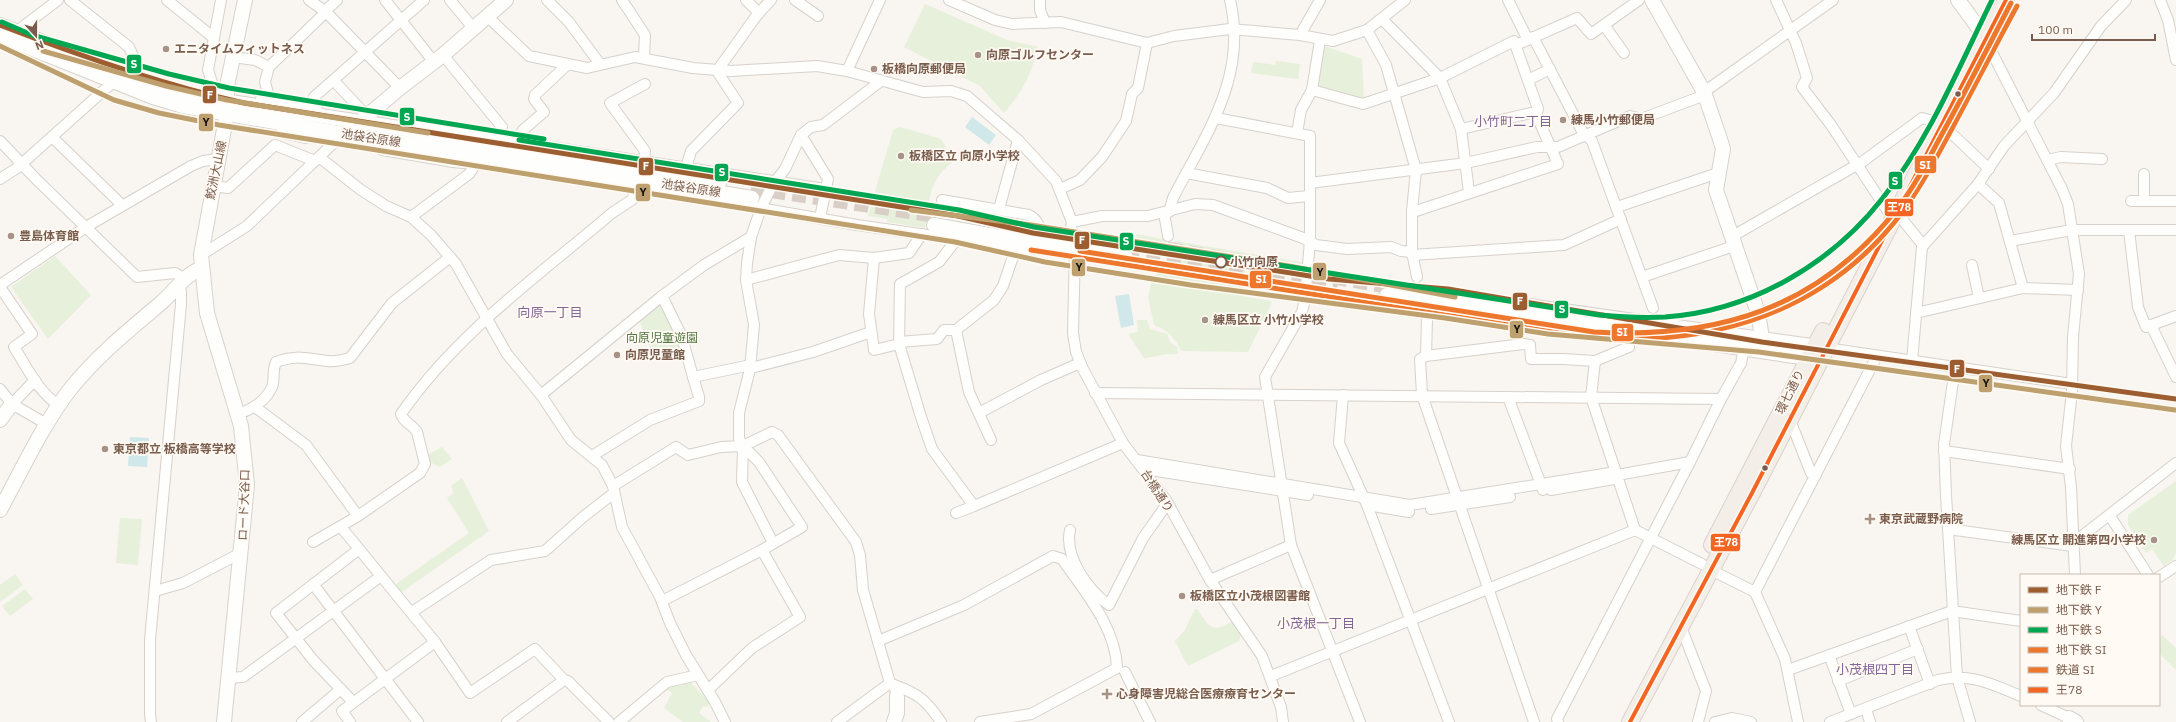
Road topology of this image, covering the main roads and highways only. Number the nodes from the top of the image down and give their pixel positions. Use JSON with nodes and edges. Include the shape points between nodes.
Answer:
{"nodes":[{"id":1,"x":245,"y":0,"type":"edge"},
{"id":2,"x":506,"y":0,"type":"edge"},
{"id":3,"x":1652,"y":0,"type":"edge"},
{"id":4,"x":1958,"y":0,"type":"edge"},
{"id":5,"x":1996,"y":0,"type":"edge"},
{"id":6,"x":2006,"y":0,"type":"edge"},
{"id":7,"x":0,"y":25,"type":"edge"},
{"id":8,"x":1983,"y":35,"type":"junction"},
{"id":9,"x":6,"y":37,"type":"edge"},
{"id":10,"x":224,"y":106,"type":"junction"},
{"id":11,"x":316,"y":117,"type":"junction"},
{"id":12,"x":363,"y":119,"type":"junction"},
{"id":13,"x":343,"y":134,"type":"junction"},
{"id":14,"x":935,"y":221,"type":"tunnel mouth"},
{"id":15,"x":1125,"y":251,"type":"tunnel mouth"},
{"id":16,"x":201,"y":262,"type":"junction"},
{"id":17,"x":1762,"y":340,"type":"junction"},
{"id":18,"x":1816,"y":351,"type":"junction"},
{"id":19,"x":1773,"y":353,"type":"junction"},
{"id":20,"x":12,"y":404,"type":"road end"},
{"id":21,"x":0,"y":420,"type":"edge"},
{"id":22,"x":0,"y":510,"type":"edge"},
{"id":23,"x":1707,"y":567,"type":"junction"},
{"id":24,"x":894,"y":688,"type":"road end"},
{"id":25,"x":224,"y":722,"type":"edge"},
{"id":26,"x":894,"y":722,"type":"edge"},
{"id":27,"x":1620,"y":722,"type":"edge"},
{"id":28,"x":1630,"y":722,"type":"edge"}],
"edges":[{"from":1,"to":10,"type":"main road","name":"鮫洲大山線"},
{"from":2,"to":12,"type":"main road","via":[[439,59]]},
{"from":3,"to":17,"type":"main road","via":[[1705,94],[1723,149],[1716,190],[1758,313]]},
{"from":4,"to":8,"type":"main road"},
{"from":5,"to":8,"type":"main road","name":"環七通り"},
{"from":6,"to":8,"type":"main road","name":"環七通り"},
{"from":7,"to":9,"type":"main road","name":"池袋谷原線"},
{"from":8,"to":18,"type":"main road","name":"環七通り"},
{"from":9,"to":10,"type":"main road","name":"池袋谷原線","via":[[118,78],[167,102],[200,110]]},
{"from":10,"to":11,"type":"main road","name":"池袋谷原線","via":[[265,103]]},
{"from":10,"to":11,"type":"main road","name":"池袋谷原線","via":[[280,122]]},
{"from":10,"to":16,"type":"main road","name":"鮫洲大山線"},
{"from":11,"to":12,"type":"main road","name":"池袋谷原線"},
{"from":11,"to":13,"type":"main road","name":"池袋谷原線"},
{"from":12,"to":13,"type":"main road"},
{"from":12,"to":13,"type":"main road","name":"池袋谷原線","via":[[399,128],[519,145],[755,198]]},
{"from":14,"to":15,"type":"main road"},
{"from":16,"to":22,"type":"main road","via":[[114,342],[72,387]]},
{"from":16,"to":25,"type":"main road","name":"ロード大谷口","via":[[207,313],[238,414],[247,485]]},
{"from":17,"to":18,"type":"main road"},
{"from":17,"to":19,"type":"main road"},
{"from":17,"to":19,"type":"main road","via":[[1388,291]]},
{"from":18,"to":19,"type":"main road"},
{"from":18,"to":23,"type":"main road","name":"環七通り"},
{"from":18,"to":23,"type":"main road","name":"環七通り","via":[[1790,420]]},
{"from":20,"to":21,"type":"main road"},
{"from":23,"to":27,"type":"main road","name":"環七通り"},
{"from":23,"to":28,"type":"main road","name":"環七通り","via":[[1681,627]]},
{"from":24,"to":26,"type":"main road","via":[[897,713]]}]}
